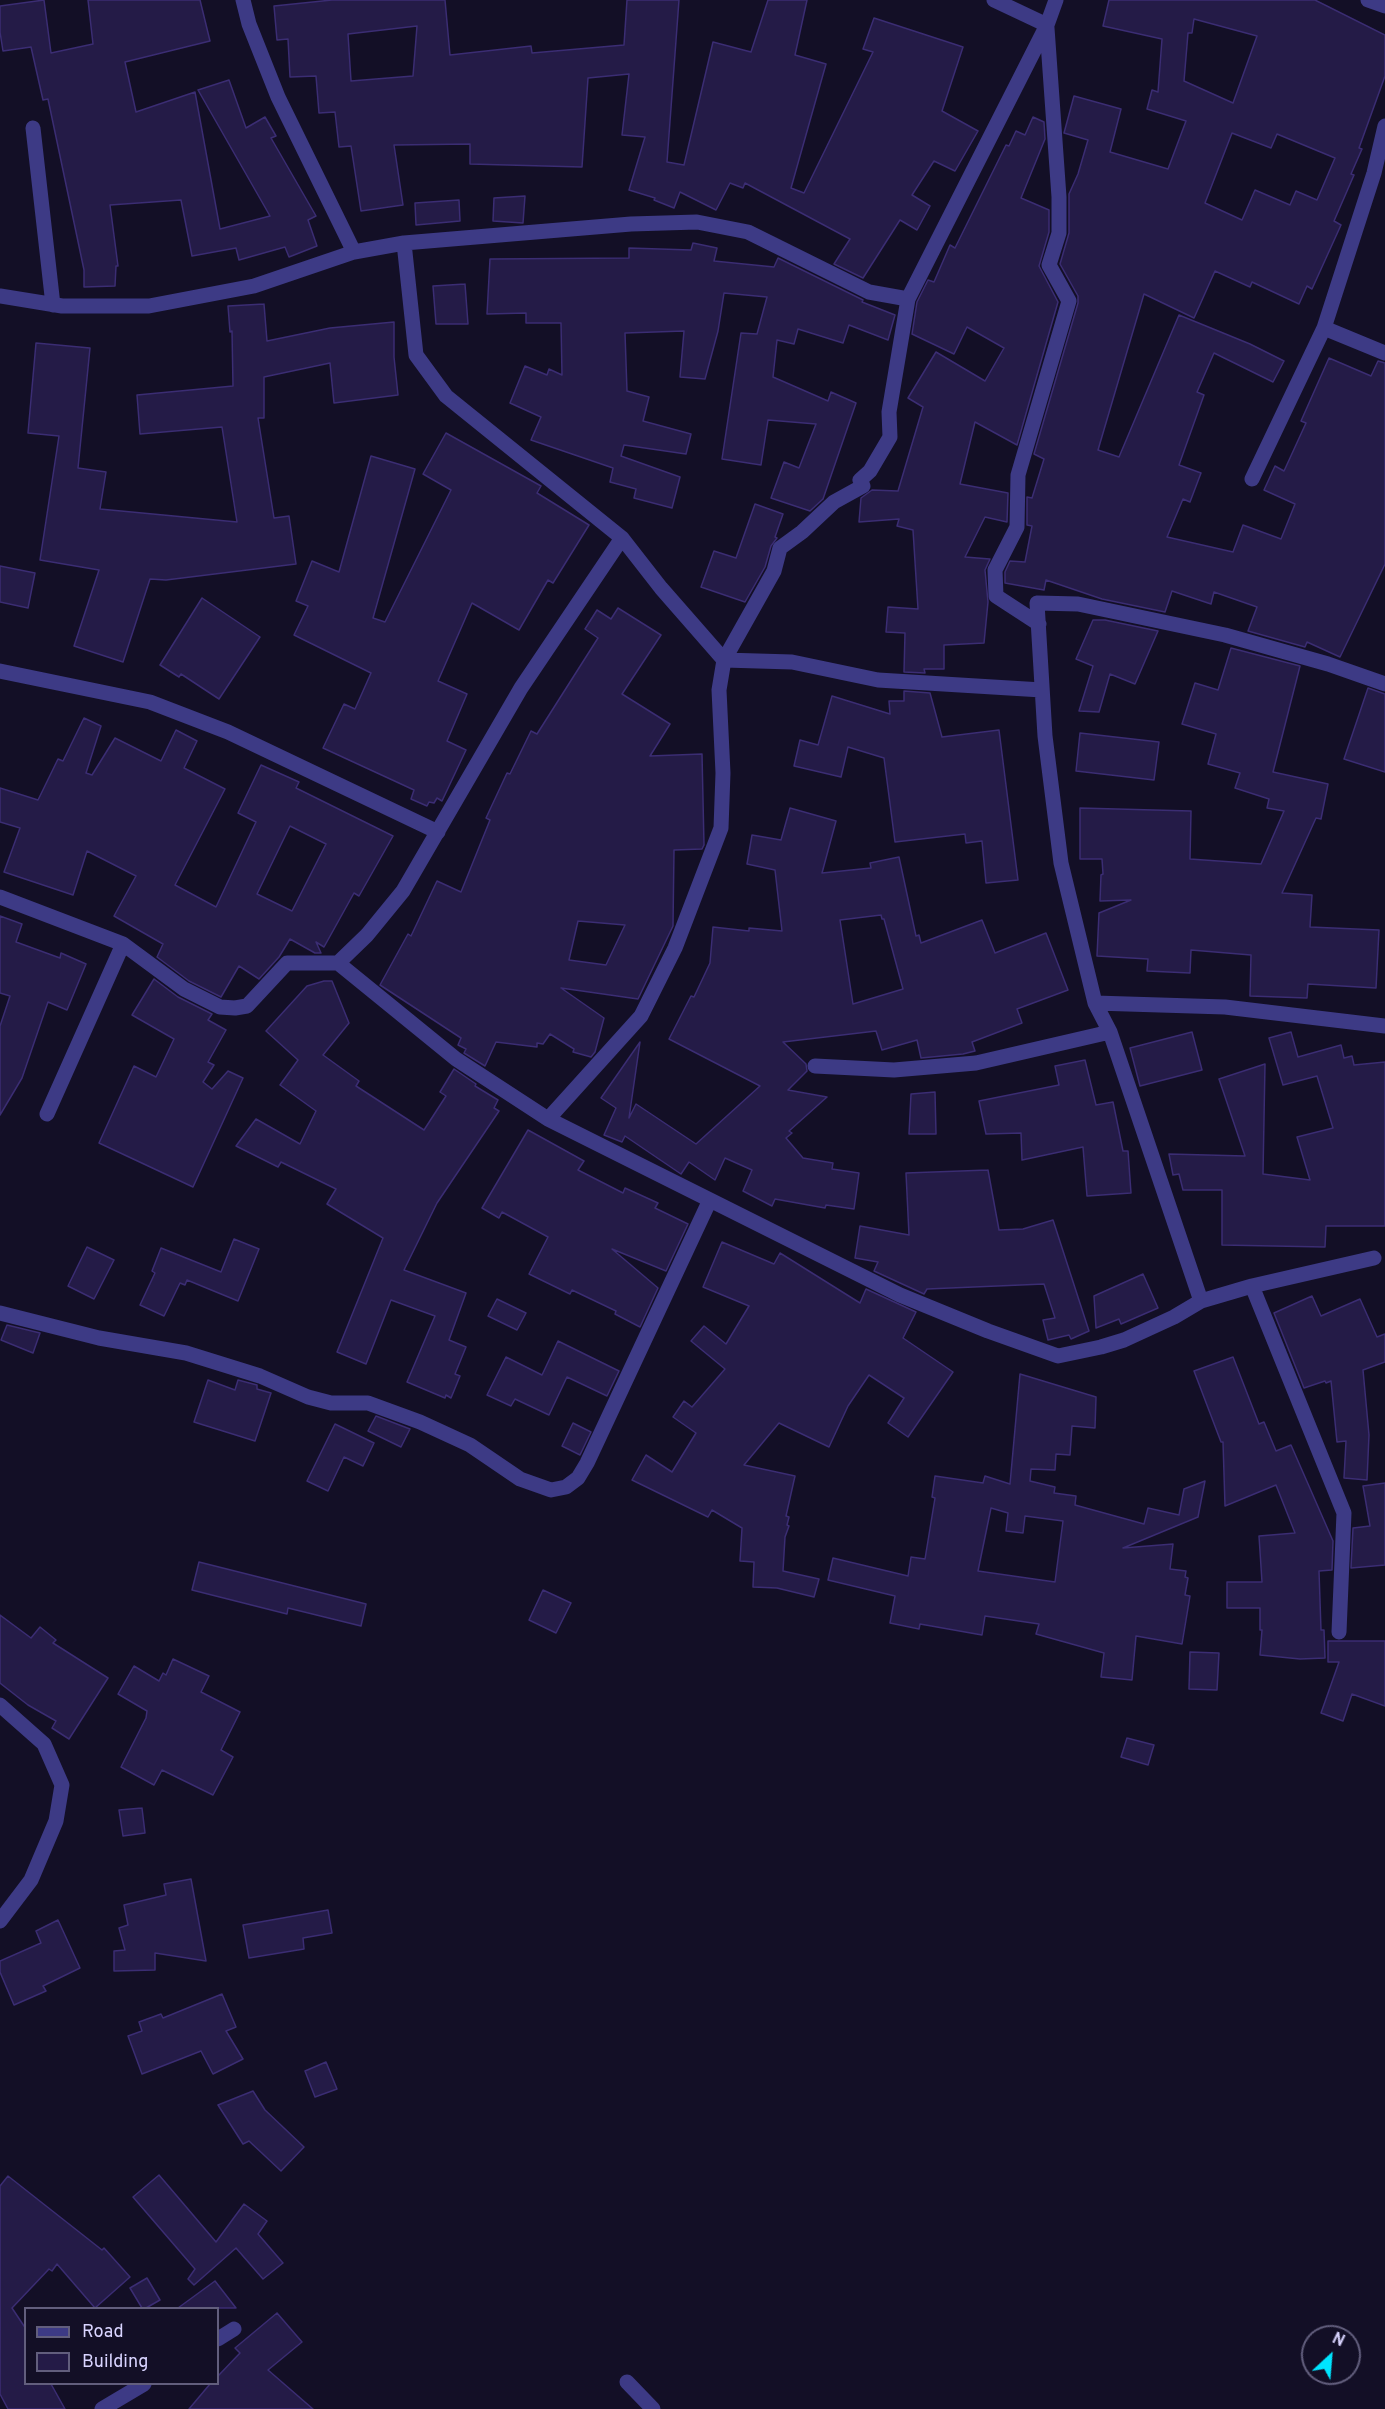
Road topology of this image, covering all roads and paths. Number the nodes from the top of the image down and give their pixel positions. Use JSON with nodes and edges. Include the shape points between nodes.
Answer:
{"nodes":[{"id":1,"x":243,"y":0,"type":"edge"},
{"id":2,"x":994,"y":0,"type":"edge"},
{"id":3,"x":1056,"y":0,"type":"edge"},
{"id":4,"x":1368,"y":0,"type":"edge"},
{"id":5,"x":1385,"y":6,"type":"edge"},
{"id":6,"x":1047,"y":25,"type":"junction"},
{"id":7,"x":1385,"y":126,"type":"edge"},
{"id":8,"x":33,"y":128,"type":"dead end"},
{"id":9,"x":404,"y":243,"type":"junction"},
{"id":10,"x":354,"y":252,"type":"junction"},
{"id":11,"x":0,"y":296,"type":"edge"},
{"id":12,"x":908,"y":299,"type":"junction"},
{"id":13,"x":53,"y":305,"type":"junction"},
{"id":14,"x":1324,"y":328,"type":"junction"},
{"id":15,"x":1385,"y":352,"type":"edge"},
{"id":16,"x":1252,"y":479,"type":"dead end"},
{"id":17,"x":622,"y":538,"type":"junction"},
{"id":18,"x":1039,"y":624,"type":"junction"},
{"id":19,"x":724,"y":660,"type":"junction"},
{"id":20,"x":0,"y":671,"type":"edge"},
{"id":21,"x":1385,"y":684,"type":"edge"},
{"id":22,"x":1042,"y":690,"type":"junction"},
{"id":23,"x":438,"y":832,"type":"junction"},
{"id":24,"x":0,"y":897,"type":"edge"},
{"id":25,"x":123,"y":944,"type":"junction"},
{"id":26,"x":338,"y":963,"type":"junction"},
{"id":27,"x":1095,"y":1004,"type":"junction"},
{"id":28,"x":1385,"y":1026,"type":"edge"},
{"id":29,"x":1110,"y":1032,"type":"junction"},
{"id":30,"x":815,"y":1065,"type":"dead end"},
{"id":31,"x":47,"y":1114,"type":"dead end"},
{"id":32,"x":548,"y":1119,"type":"junction"},
{"id":33,"x":709,"y":1202,"type":"junction"},
{"id":34,"x":1374,"y":1258,"type":"dead end"},
{"id":35,"x":1252,"y":1286,"type":"junction"},
{"id":36,"x":1201,"y":1301,"type":"junction"},
{"id":37,"x":0,"y":1313,"type":"edge"},
{"id":38,"x":1339,"y":1632,"type":"dead end"},
{"id":39,"x":0,"y":1705,"type":"edge"},
{"id":40,"x":0,"y":1921,"type":"edge"},
{"id":41,"x":234,"y":2329,"type":"dead end"},
{"id":42,"x":219,"y":2338,"type":"edge"},
{"id":43,"x":627,"y":2382,"type":"dead end"},
{"id":44,"x":142,"y":2385,"type":"edge"},
{"id":45,"x":102,"y":2409,"type":"edge"},
{"id":46,"x":653,"y":2409,"type":"edge"}],
"edges":[{"from":1,"to":10,"type":"street","via":[[278,97]]},
{"from":2,"to":6,"type":"street"},
{"from":3,"to":6,"type":"street"},
{"from":4,"to":5,"type":"street"},
{"from":6,"to":12,"type":"street"},
{"from":6,"to":18,"type":"street","via":[[1059,197],[1059,233],[1049,265],[1069,301],[1018,475],[1017,527],[995,570],[996,596]]},
{"from":7,"to":14,"type":"street","via":[[1374,173]]},
{"from":8,"to":13,"type":"street"},
{"from":9,"to":10,"type":"street"},
{"from":9,"to":12,"type":"street","via":[[697,222],[748,232],[869,292]]},
{"from":9,"to":17,"type":"street","via":[[416,355],[446,396]]},
{"from":10,"to":13,"type":"street","via":[[254,286],[149,306]]},
{"from":11,"to":13,"type":"street"},
{"from":12,"to":19,"type":"street","via":[[889,412],[890,437],[861,480],[862,486],[834,502],[780,548],[774,571]]},
{"from":14,"to":15,"type":"street"},
{"from":14,"to":16,"type":"street"},
{"from":17,"to":19,"type":"street"},
{"from":17,"to":23,"type":"street","via":[[521,688]]},
{"from":18,"to":21,"type":"street","via":[[1037,603],[1078,604],[1225,635]]},
{"from":18,"to":22,"type":"street"},
{"from":19,"to":22,"type":"street","via":[[792,662],[878,680]]},
{"from":19,"to":32,"type":"street","via":[[719,690],[723,773],[720,828],[675,948],[641,1016]]},
{"from":20,"to":23,"type":"street","via":[[150,702],[228,732]]},
{"from":22,"to":27,"type":"street","via":[[1061,863]]},
{"from":23,"to":26,"type":"street","via":[[403,891]]},
{"from":24,"to":25,"type":"street"},
{"from":25,"to":26,"type":"street","via":[[184,989],[220,1007],[247,1006],[287,963]]},
{"from":25,"to":31,"type":"street"},
{"from":26,"to":32,"type":"street","via":[[456,1059]]},
{"from":27,"to":28,"type":"street","via":[[1225,1007]]},
{"from":27,"to":29,"type":"street"},
{"from":29,"to":30,"type":"street","via":[[976,1063],[894,1070]]},
{"from":29,"to":36,"type":"street"},
{"from":32,"to":33,"type":"street"},
{"from":33,"to":36,"type":"street","via":[[900,1295],[1058,1356],[1124,1340]]},
{"from":33,"to":37,"type":"street","via":[[587,1463],[578,1478],[566,1487],[551,1490],[520,1479],[470,1445],[368,1403],[331,1403],[186,1353],[99,1338]]},
{"from":34,"to":35,"type":"street"},
{"from":35,"to":36,"type":"street"},
{"from":35,"to":38,"type":"street","via":[[1344,1513]]},
{"from":39,"to":40,"type":"street","via":[[44,1744],[62,1785],[56,1821],[31,1880]]},
{"from":41,"to":42,"type":"street"},
{"from":43,"to":46,"type":"street"},
{"from":44,"to":45,"type":"street"}]}
